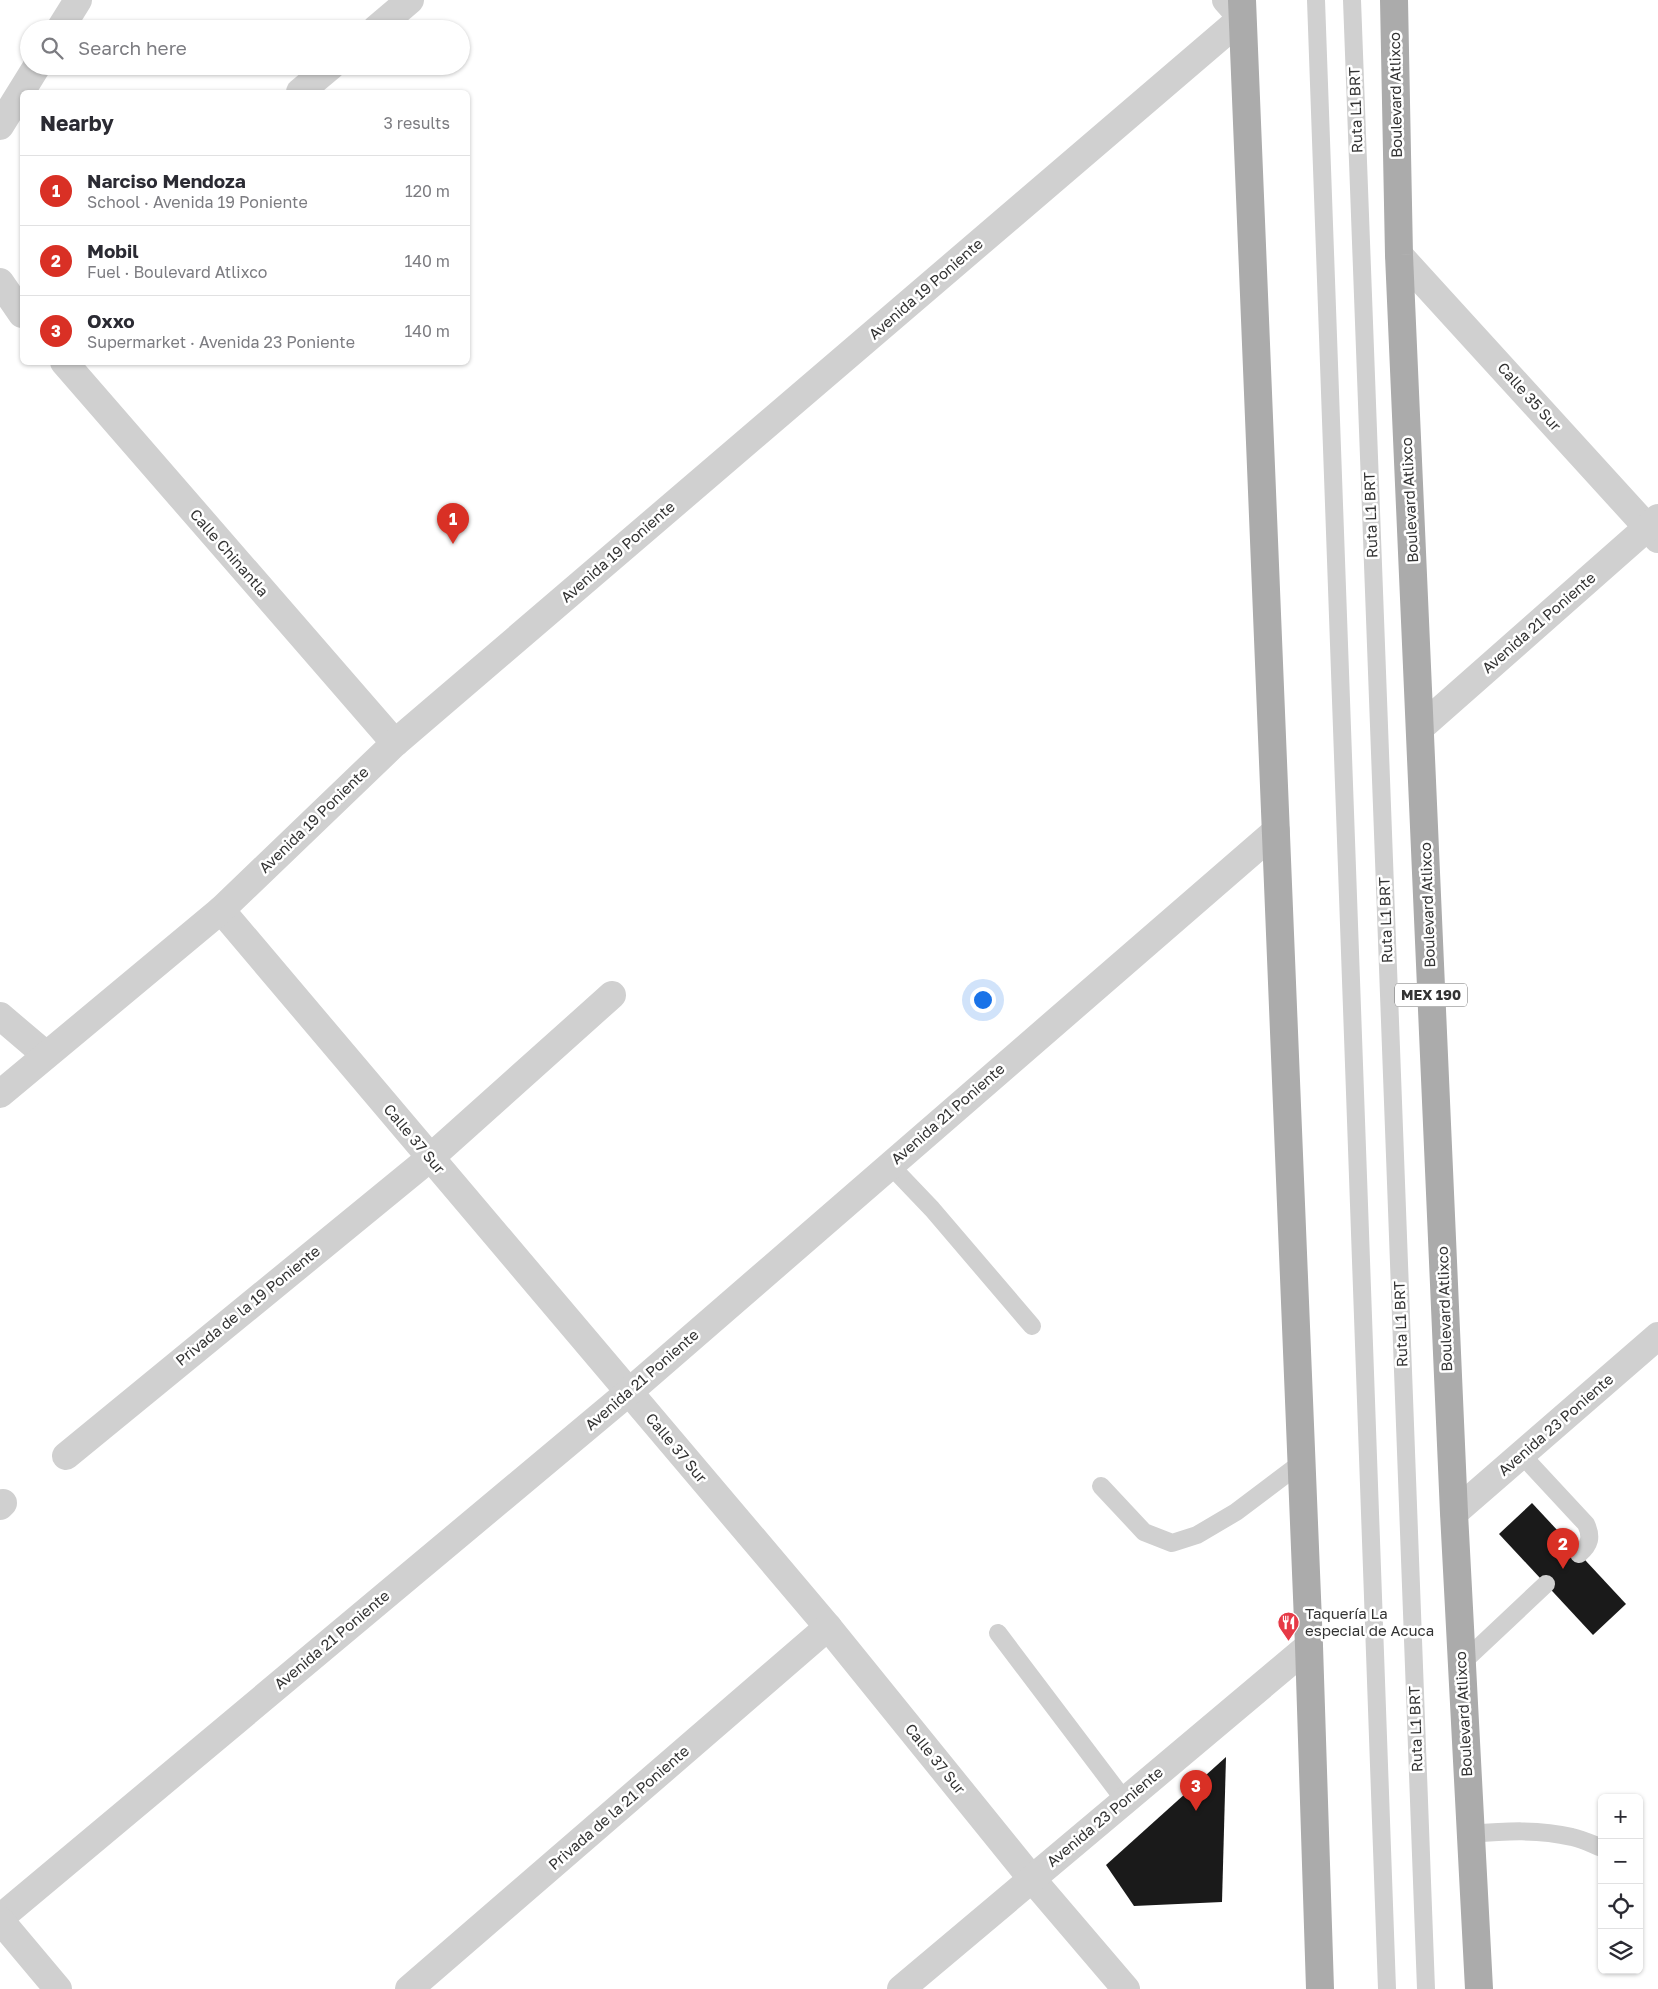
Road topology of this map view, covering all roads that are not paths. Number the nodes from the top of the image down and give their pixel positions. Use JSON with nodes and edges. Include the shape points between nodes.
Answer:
{"nodes":[{"id":1,"x":78,"y":0,"type":"edge"},
{"id":2,"x":410,"y":0,"type":"edge"},
{"id":3,"x":1316,"y":0,"type":"edge"},
{"id":4,"x":1352,"y":0,"type":"edge"},
{"id":5,"x":1394,"y":0,"type":"edge"},
{"id":6,"x":1237,"y":6,"type":"edge"},
{"id":7,"x":66,"y":20,"type":"edge"},
{"id":8,"x":387,"y":20,"type":"edge"},
{"id":9,"x":31,"y":75,"type":"edge"},
{"id":10,"x":320,"y":75,"type":"edge"},
{"id":11,"x":22,"y":90,"type":"edge"},
{"id":12,"x":302,"y":90,"type":"edge"},
{"id":13,"x":20,"y":94,"type":"edge"},
{"id":14,"x":0,"y":126,"type":"edge"},
{"id":15,"x":1399,"y":255,"type":"junction"},
{"id":16,"x":0,"y":282,"type":"edge"},
{"id":17,"x":20,"y":311,"type":"edge"},
{"id":18,"x":67,"y":365,"type":"edge"},
{"id":19,"x":1654,"y":528,"type":"edge"},
{"id":20,"x":1420,"y":728,"type":"junction"},
{"id":21,"x":395,"y":743,"type":"junction"},
{"id":22,"x":1276,"y":831,"type":"junction"},
{"id":23,"x":221,"y":910,"type":"junction"},
{"id":24,"x":612,"y":994,"type":"dead end"},
{"id":25,"x":0,"y":1016,"type":"edge"},
{"id":26,"x":46,"y":1056,"type":"junction"},
{"id":27,"x":0,"y":1094,"type":"edge"},
{"id":28,"x":430,"y":1158,"type":"junction"},
{"id":29,"x":890,"y":1165,"type":"junction"},
{"id":30,"x":1032,"y":1326,"type":"dead end"},
{"id":31,"x":1658,"y":1336,"type":"edge"},
{"id":32,"x":629,"y":1392,"type":"junction"},
{"id":33,"x":1522,"y":1454,"type":"junction"},
{"id":34,"x":66,"y":1456,"type":"dead end"},
{"id":35,"x":1301,"y":1464,"type":"junction"},
{"id":36,"x":1101,"y":1486,"type":"dead end"},
{"id":37,"x":1454,"y":1513,"type":"junction"},
{"id":38,"x":1579,"y":1554,"type":"dead end"},
{"id":39,"x":1546,"y":1584,"type":"dead end"},
{"id":40,"x":828,"y":1627,"type":"junction"},
{"id":41,"x":998,"y":1633,"type":"dead end"},
{"id":42,"x":1309,"y":1646,"type":"junction"},
{"id":43,"x":1462,"y":1663,"type":"junction"},
{"id":44,"x":1125,"y":1800,"type":"junction"},
{"id":45,"x":1471,"y":1834,"type":"junction"},
{"id":46,"x":1598,"y":1846,"type":"edge"},
{"id":47,"x":1032,"y":1879,"type":"junction"},
{"id":48,"x":0,"y":1919,"type":"edge"},
{"id":49,"x":58,"y":1989,"type":"edge"},
{"id":50,"x":409,"y":1989,"type":"edge"},
{"id":51,"x":901,"y":1989,"type":"edge"},
{"id":52,"x":1126,"y":1989,"type":"edge"},
{"id":53,"x":1320,"y":1989,"type":"edge"},
{"id":54,"x":1387,"y":1989,"type":"edge"},
{"id":55,"x":1426,"y":1989,"type":"edge"},
{"id":56,"x":1479,"y":1989,"type":"edge"}],
"edges":[{"from":1,"to":7,"type":"street"},
{"from":2,"to":8,"type":"street"},
{"from":3,"to":54,"type":"lane"},
{"from":4,"to":55,"type":"lane","name":"Ruta L1 BRT"},
{"from":5,"to":15,"type":"main road","name":"Boulevard Atlixco","number":"MEX 190"},
{"from":6,"to":21,"type":"street","name":"Avenida 19 Poniente"},
{"from":6,"to":22,"type":"main road"},
{"from":9,"to":11,"type":"street"},
{"from":10,"to":12,"type":"street"},
{"from":13,"to":14,"type":"street"},
{"from":15,"to":19,"type":"street","name":"Calle 35 Sur"},
{"from":15,"to":20,"type":"main road","name":"Boulevard Atlixco","number":"MEX 190"},
{"from":16,"to":17,"type":"street"},
{"from":18,"to":21,"type":"street","name":"Calle Chinantla"},
{"from":19,"to":20,"type":"street","name":"Avenida 21 Poniente"},
{"from":20,"to":37,"type":"main road","name":"Boulevard Atlixco","number":"MEX 190"},
{"from":21,"to":23,"type":"street","name":"Avenida 19 Poniente"},
{"from":22,"to":29,"type":"street","name":"Avenida 21 Poniente"},
{"from":22,"to":35,"type":"main road"},
{"from":23,"to":26,"type":"street","name":"Avenida 19 Poniente"},
{"from":23,"to":28,"type":"street","name":"Calle 37 Sur"},
{"from":24,"to":28,"type":"street","name":"Privada de la 19 Poniente"},
{"from":25,"to":26,"type":"street"},
{"from":26,"to":27,"type":"street","name":"Avenida 19 Poniente"},
{"from":28,"to":32,"type":"street","name":"Calle 37 Sur"},
{"from":28,"to":34,"type":"street","name":"Privada de la 19 Poniente"},
{"from":29,"to":30,"type":"lane"},
{"from":29,"to":32,"type":"street","name":"Avenida 21 Poniente"},
{"from":31,"to":33,"type":"street","name":"Avenida 23 Poniente"},
{"from":32,"to":40,"type":"street","name":"Calle 37 Sur"},
{"from":32,"to":48,"type":"street","name":"Avenida 21 Poniente"},
{"from":33,"to":37,"type":"street","name":"Avenida 23 Poniente"},
{"from":33,"to":38,"type":"lane","via":[[1586,1524],[1589,1542]]},
{"from":35,"to":36,"type":"lane","via":[[1236,1512],[1197,1535],[1172,1544],[1144,1532]]},
{"from":35,"to":42,"type":"main road"},
{"from":37,"to":43,"type":"main road","name":"Boulevard Atlixco","number":"MEX 190"},
{"from":39,"to":43,"type":"lane"},
{"from":40,"to":47,"type":"street","name":"Calle 37 Sur"},
{"from":40,"to":50,"type":"street","name":"Privada de la 21 Poniente"},
{"from":41,"to":44,"type":"lane"},
{"from":42,"to":44,"type":"street","name":"Avenida 23 Poniente"},
{"from":42,"to":53,"type":"main road"},
{"from":43,"to":45,"type":"main road","name":"Boulevard Atlixco","number":"MEX 190"},
{"from":44,"to":47,"type":"street","name":"Avenida 23 Poniente"},
{"from":45,"to":46,"type":"lane","via":[[1547,1832],[1574,1837]]},
{"from":45,"to":56,"type":"main road","name":"Boulevard Atlixco","number":"MEX 190"},
{"from":47,"to":51,"type":"street","name":"Avenida 23 Poniente"},
{"from":47,"to":52,"type":"street","name":"Calle 37 Sur"},
{"from":48,"to":49,"type":"street"}]}
